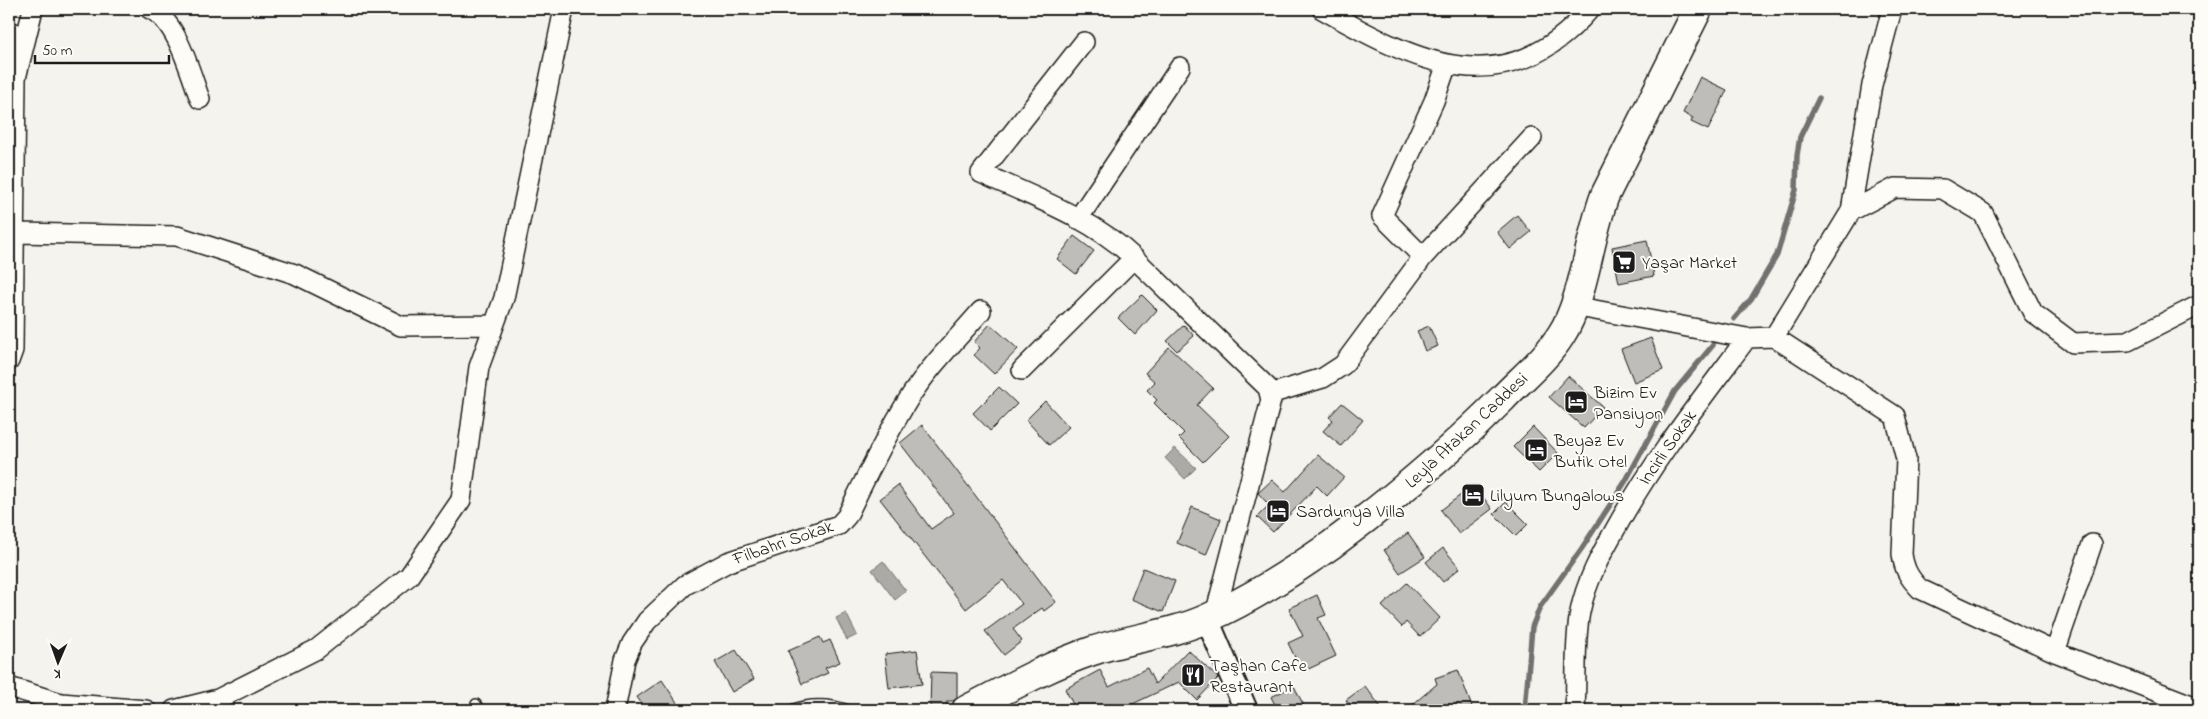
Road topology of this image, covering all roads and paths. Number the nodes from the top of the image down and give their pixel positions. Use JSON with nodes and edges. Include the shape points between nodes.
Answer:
{"nodes":[{"id":1,"x":33,"y":9,"type":"edge"},
{"id":2,"x":150,"y":9,"type":"edge"},
{"id":3,"x":564,"y":9,"type":"edge"},
{"id":4,"x":1322,"y":9,"type":"edge"},
{"id":5,"x":1590,"y":9,"type":"edge"},
{"id":6,"x":1698,"y":9,"type":"edge"},
{"id":7,"x":1892,"y":9,"type":"edge"},
{"id":8,"x":17,"y":34,"type":"edge"},
{"id":9,"x":1084,"y":42,"type":"dead end"},
{"id":10,"x":1447,"y":64,"type":"junction"},
{"id":11,"x":1180,"y":67,"type":"dead end"},
{"id":12,"x":200,"y":99,"type":"dead end"},
{"id":13,"x":1532,"y":138,"type":"dead end"},
{"id":14,"x":1851,"y":211,"type":"junction"},
{"id":15,"x":1078,"y":219,"type":"junction"},
{"id":16,"x":16,"y":233,"type":"junction"},
{"id":17,"x":1134,"y":258,"type":"junction"},
{"id":18,"x":1423,"y":258,"type":"junction"},
{"id":19,"x":2199,"y":305,"type":"edge"},
{"id":20,"x":1573,"y":306,"type":"junction"},
{"id":21,"x":981,"y":311,"type":"dead end"},
{"id":22,"x":494,"y":324,"type":"junction"},
{"id":23,"x":1774,"y":336,"type":"junction"},
{"id":24,"x":1748,"y":338,"type":"junction"},
{"id":25,"x":9,"y":361,"type":"edge"},
{"id":26,"x":1022,"y":370,"type":"dead end"},
{"id":27,"x":1270,"y":394,"type":"junction"},
{"id":28,"x":2092,"y":544,"type":"dead end"},
{"id":29,"x":1211,"y":617,"type":"junction"},
{"id":30,"x":2055,"y":652,"type":"junction"},
{"id":31,"x":9,"y":687,"type":"edge"},
{"id":32,"x":2199,"y":708,"type":"edge"},
{"id":33,"x":146,"y":710,"type":"edge"},
{"id":34,"x":174,"y":710,"type":"edge"},
{"id":35,"x":615,"y":710,"type":"edge"},
{"id":36,"x":790,"y":710,"type":"edge"},
{"id":37,"x":848,"y":710,"type":"edge"},
{"id":38,"x":966,"y":710,"type":"edge"},
{"id":39,"x":1246,"y":710,"type":"edge"},
{"id":40,"x":1575,"y":710,"type":"edge"}],
"edges":[{"from":1,"to":8,"type":"street"},
{"from":2,"to":12,"type":"street","via":[[160,13],[178,40]]},
{"from":3,"to":22,"type":"street","via":[[504,298]]},
{"from":4,"to":10,"type":"street","via":[[1366,34]]},
{"from":5,"to":10,"type":"street","via":[[1553,44],[1532,55],[1490,67]]},
{"from":6,"to":20,"type":"main road","name":"Leyla Atakan Caddesi","via":[[1605,195]]},
{"from":7,"to":14,"type":"street","via":[[1872,85]]},
{"from":8,"to":16,"type":"street"},
{"from":9,"to":15,"type":"street","via":[[981,173]]},
{"from":10,"to":18,"type":"street","via":[[1434,101],[1382,216]]},
{"from":11,"to":15,"type":"street"},
{"from":13,"to":18,"type":"street"},
{"from":14,"to":19,"type":"street","via":[[1895,188],[1943,189],[1983,214],[2033,313],[2073,343],[2128,341]]},
{"from":14,"to":23,"type":"street"},
{"from":15,"to":17,"type":"street","via":[[1112,238]]},
{"from":16,"to":22,"type":"street","via":[[178,236],[294,274],[401,326]]},
{"from":16,"to":25,"type":"street","via":[[13,350]]},
{"from":17,"to":26,"type":"street"},
{"from":17,"to":27,"type":"street","via":[[1268,388]]},
{"from":18,"to":27,"type":"street","via":[[1343,365],[1323,378]]},
{"from":20,"to":24,"type":"street"},
{"from":20,"to":29,"type":"main road","name":"Leyla Atakan Caddesi","via":[[1561,336],[1551,348],[1430,467],[1318,554]]},
{"from":21,"to":35,"type":"street","name":"Filbahri Sokak","via":[[908,399],[843,520],[826,529],[728,562],[685,585],[647,621],[632,643],[625,660]]},
{"from":22,"to":34,"type":"street","via":[[479,367],[461,500],[408,576],[317,649],[218,699]]},
{"from":23,"to":24,"type":"street"},
{"from":23,"to":30,"type":"street","via":[[1895,416],[1906,459],[1902,554],[1904,567],[1913,582],[1920,589]]},
{"from":24,"to":40,"type":"street","name":"İncirli Sokak","via":[[1660,454],[1600,558],[1580,611]]},
{"from":27,"to":29,"type":"street","via":[[1271,400]]},
{"from":28,"to":30,"type":"street"},
{"from":29,"to":38,"type":"main road","name":"Leyla Atakan Caddesi","via":[[1090,652]]},
{"from":29,"to":39,"type":"street"},
{"from":30,"to":32,"type":"street"},
{"from":31,"to":33,"type":"street","via":[[61,702]]},
{"from":36,"to":37,"type":"lane","via":[[811,705]]}]}
